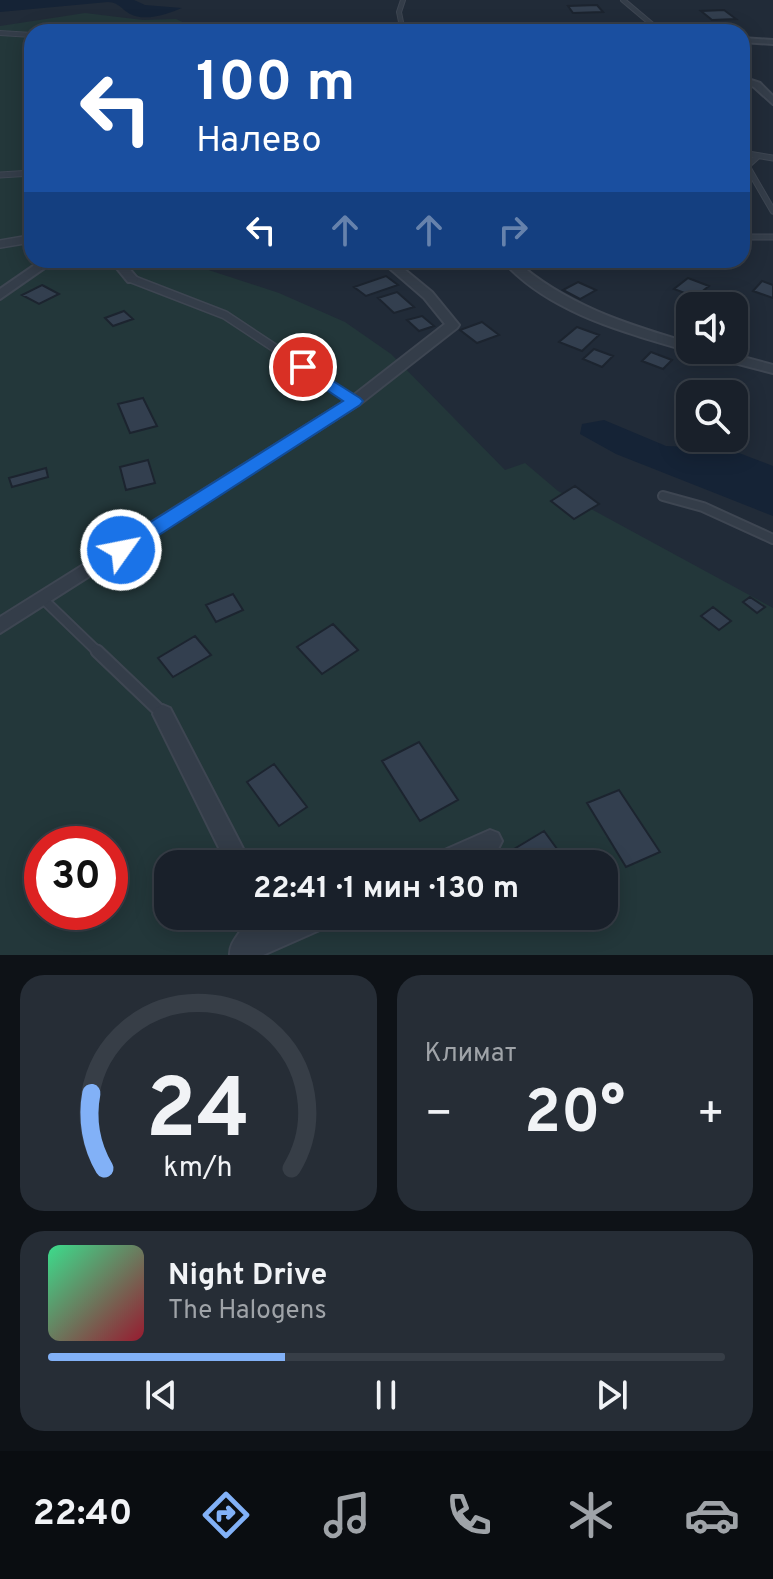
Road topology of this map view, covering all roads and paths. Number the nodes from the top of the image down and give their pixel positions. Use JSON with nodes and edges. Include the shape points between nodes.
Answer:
{"nodes":[{"id":1,"x":403,"y":0,"type":"edge"},
{"id":2,"x":623,"y":0,"type":"edge"},
{"id":3,"x":401,"y":24,"type":"edge"},
{"id":4,"x":652,"y":24,"type":"edge"},
{"id":5,"x":0,"y":33,"type":"edge"},
{"id":6,"x":24,"y":34,"type":"edge"},
{"id":7,"x":750,"y":41,"type":"edge"},
{"id":8,"x":773,"y":42,"type":"edge"},
{"id":9,"x":750,"y":82,"type":"edge"},
{"id":10,"x":773,"y":101,"type":"edge"},
{"id":11,"x":750,"y":154,"type":"edge"},
{"id":12,"x":758,"y":156,"type":"junction"},
{"id":13,"x":773,"y":158,"type":"edge"},
{"id":14,"x":750,"y":163,"type":"edge"},
{"id":15,"x":750,"y":171,"type":"edge"},
{"id":16,"x":24,"y":174,"type":"edge"},
{"id":17,"x":0,"y":175,"type":"edge"},
{"id":18,"x":773,"y":211,"type":"edge"},
{"id":19,"x":750,"y":237,"type":"edge"},
{"id":20,"x":773,"y":237,"type":"edge"},
{"id":21,"x":24,"y":240,"type":"edge"},
{"id":22,"x":0,"y":244,"type":"edge"},
{"id":23,"x":39,"y":268,"type":"edge"},
{"id":24,"x":123,"y":268,"type":"edge"},
{"id":25,"x":396,"y":268,"type":"edge"},
{"id":26,"x":516,"y":268,"type":"edge"},
{"id":27,"x":132,"y":279,"type":"joint"},
{"id":28,"x":0,"y":295,"type":"edge"},
{"id":29,"x":676,"y":343,"type":"edge"},
{"id":30,"x":748,"y":362,"type":"edge"},
{"id":31,"x":773,"y":369,"type":"edge"},
{"id":32,"x":355,"y":401,"type":"junction"},
{"id":33,"x":663,"y":496,"type":"dead end"},
{"id":34,"x":773,"y":539,"type":"edge"},
{"id":35,"x":43,"y":599,"type":"junction"},
{"id":36,"x":0,"y":626,"type":"edge"},
{"id":37,"x":163,"y":714,"type":"joint"},
{"id":38,"x":490,"y":841,"type":"dead end"},
{"id":39,"x":232,"y":850,"type":"edge"},
{"id":40,"x":470,"y":850,"type":"edge"},
{"id":41,"x":255,"y":930,"type":"edge"},
{"id":42,"x":291,"y":930,"type":"edge"},
{"id":43,"x":240,"y":953,"type":"edge"}],
"edges":[{"from":1,"to":3,"type":"lane"},
{"from":2,"to":4,"type":"lane"},
{"from":5,"to":6,"type":"lane"},
{"from":7,"to":8,"type":"street"},
{"from":9,"to":10,"type":"street"},
{"from":11,"to":12,"type":"lane"},
{"from":12,"to":13,"type":"lane"},
{"from":12,"to":14,"type":"lane"},
{"from":15,"to":18,"type":"lane"},
{"from":16,"to":17,"type":"lane"},
{"from":19,"to":20,"type":"lane"},
{"from":21,"to":22,"type":"lane"},
{"from":23,"to":28,"type":"street"},
{"from":24,"to":27,"type":"street"},
{"from":25,"to":32,"type":"street","via":[[428,295],[452,325]]},
{"from":26,"to":29,"type":"street","via":[[564,304]]},
{"from":27,"to":32,"type":"lane","via":[[225,315]]},
{"from":30,"to":31,"type":"street"},
{"from":32,"to":35,"type":"street"},
{"from":33,"to":34,"type":"lane","via":[[703,507]]},
{"from":35,"to":36,"type":"street"},
{"from":35,"to":37,"type":"lane"},
{"from":37,"to":39,"type":"street"},
{"from":38,"to":40,"type":"street"},
{"from":41,"to":43,"type":"street"},
{"from":42,"to":43,"type":"street"}]}
